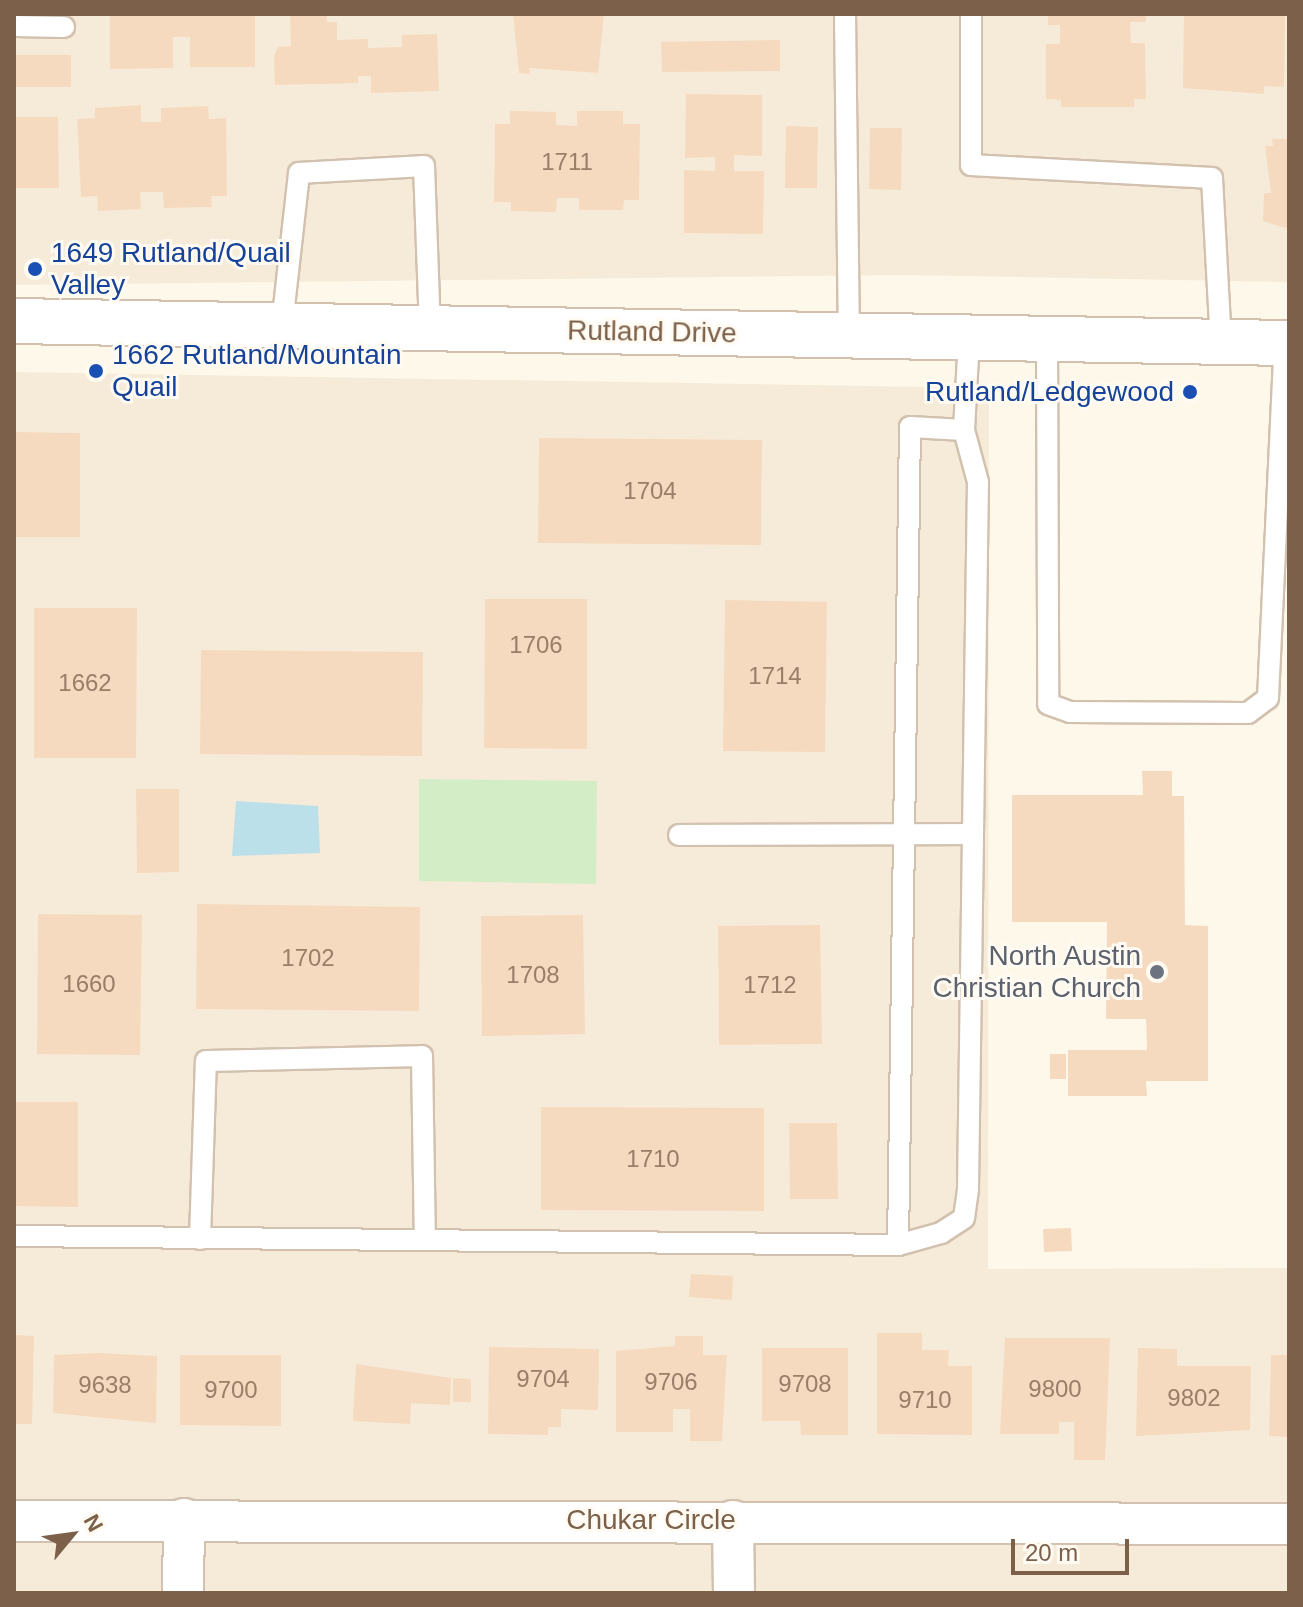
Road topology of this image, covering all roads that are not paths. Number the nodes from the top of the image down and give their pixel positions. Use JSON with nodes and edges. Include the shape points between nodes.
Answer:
{"nodes":[{"id":1,"x":845,"y":14,"type":"edge"},
{"id":2,"x":971,"y":14,"type":"edge"},
{"id":3,"x":14,"y":26,"type":"edge"},
{"id":4,"x":64,"y":27,"type":"dead end"},
{"id":5,"x":14,"y":321,"type":"edge"},
{"id":6,"x":282,"y":325,"type":"junction"},
{"id":7,"x":430,"y":328,"type":"junction"},
{"id":8,"x":849,"y":335,"type":"junction"},
{"id":9,"x":969,"y":337,"type":"junction"},
{"id":10,"x":1047,"y":338,"type":"junction"},
{"id":11,"x":1221,"y":342,"type":"junction"},
{"id":12,"x":1287,"y":343,"type":"edge"},
{"id":13,"x":964,"y":430,"type":"junction"},
{"id":14,"x":899,"y":832,"type":"junction"},
{"id":15,"x":973,"y":834,"type":"junction"},
{"id":16,"x":679,"y":835,"type":"dead end"},
{"id":17,"x":14,"y":1236,"type":"edge"},
{"id":18,"x":425,"y":1237,"type":"junction"},
{"id":19,"x":200,"y":1239,"type":"junction"},
{"id":20,"x":898,"y":1245,"type":"junction"},
{"id":21,"x":184,"y":1519,"type":"junction"},
{"id":22,"x":14,"y":1521,"type":"edge"},
{"id":23,"x":733,"y":1521,"type":"junction"},
{"id":24,"x":1289,"y":1524,"type":"edge"},
{"id":25,"x":183,"y":1593,"type":"edge"},
{"id":26,"x":734,"y":1593,"type":"edge"}],
"edges":[{"from":1,"to":8,"type":"lane"},
{"from":2,"to":11,"type":"lane","via":[[971,165],[1212,178]]},
{"from":3,"to":4,"type":"lane"},
{"from":5,"to":6,"type":"street","name":"Rutland Drive"},
{"from":6,"to":7,"type":"street","name":"Rutland Drive"},
{"from":6,"to":7,"type":"lane","via":[[299,173],[424,166]]},
{"from":7,"to":8,"type":"street","name":"Rutland Drive"},
{"from":8,"to":9,"type":"street","name":"Rutland Drive"},
{"from":9,"to":10,"type":"street","name":"Rutland Drive"},
{"from":9,"to":13,"type":"lane"},
{"from":10,"to":11,"type":"street","name":"Rutland Drive"},
{"from":10,"to":12,"type":"lane","via":[[1048,704],[1070,712],[1248,713],[1268,698]]},
{"from":11,"to":12,"type":"street","name":"Rutland Drive"},
{"from":13,"to":14,"type":"lane","via":[[910,427]]},
{"from":13,"to":15,"type":"lane","via":[[978,482]]},
{"from":14,"to":15,"type":"lane"},
{"from":14,"to":16,"type":"lane"},
{"from":14,"to":20,"type":"lane"},
{"from":15,"to":20,"type":"lane","via":[[964,1218],[941,1233]]},
{"from":17,"to":19,"type":"lane"},
{"from":18,"to":19,"type":"lane"},
{"from":18,"to":19,"type":"lane","via":[[422,1056],[206,1061]]},
{"from":18,"to":20,"type":"lane"},
{"from":21,"to":22,"type":"street","name":"Chukar Circle"},
{"from":21,"to":23,"type":"street","name":"Chukar Circle"},
{"from":21,"to":25,"type":"street"},
{"from":23,"to":24,"type":"street","name":"Chukar Circle"},
{"from":23,"to":26,"type":"street"}]}
